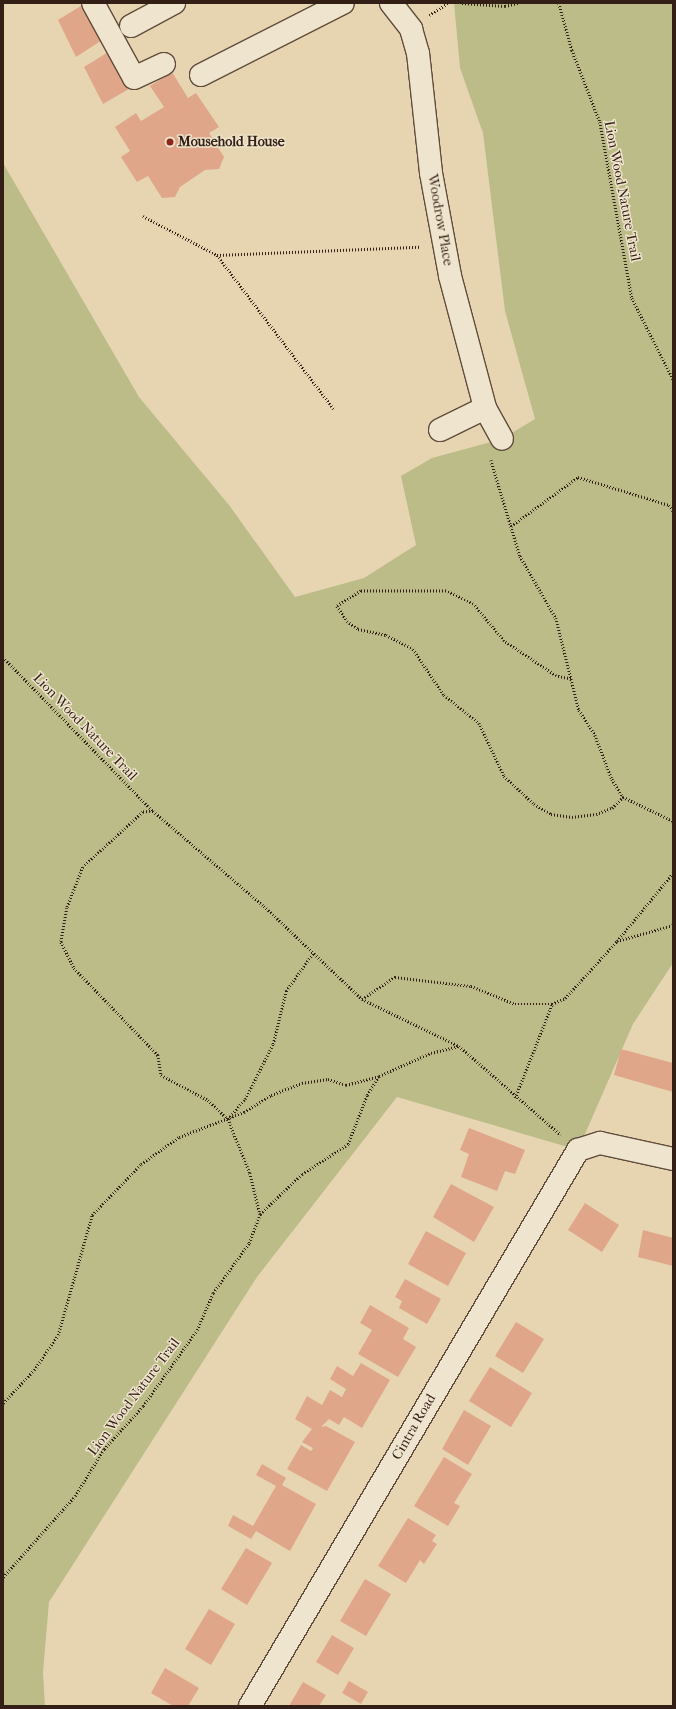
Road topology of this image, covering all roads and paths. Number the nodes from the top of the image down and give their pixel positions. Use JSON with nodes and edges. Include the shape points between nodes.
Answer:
{"nodes":[{"id":1,"x":93,"y":3,"type":"edge"},
{"id":2,"x":174,"y":3,"type":"edge"},
{"id":3,"x":343,"y":3,"type":"edge"},
{"id":4,"x":391,"y":3,"type":"edge"},
{"id":5,"x":462,"y":3,"type":"edge"},
{"id":6,"x":518,"y":3,"type":"edge"},
{"id":7,"x":559,"y":3,"type":"edge"},
{"id":8,"x":131,"y":26,"type":"dead end"},
{"id":9,"x":164,"y":64,"type":"dead end"},
{"id":10,"x":201,"y":75,"type":"dead end"},
{"id":11,"x":143,"y":216,"type":"dead end"},
{"id":12,"x":444,"y":246,"type":"junction"},
{"id":13,"x":217,"y":255,"type":"junction"},
{"id":14,"x":673,"y":379,"type":"edge"},
{"id":15,"x":485,"y":408,"type":"junction"},
{"id":16,"x":334,"y":409,"type":"dead end"},
{"id":17,"x":440,"y":430,"type":"dead end"},
{"id":18,"x":502,"y":439,"type":"joint"},
{"id":19,"x":673,"y":511,"type":"edge"},
{"id":20,"x":511,"y":526,"type":"junction"},
{"id":21,"x":3,"y":657,"type":"edge"},
{"id":22,"x":571,"y":679,"type":"junction"},
{"id":23,"x":623,"y":797,"type":"junction"},
{"id":24,"x":153,"y":811,"type":"junction"},
{"id":25,"x":673,"y":821,"type":"edge"},
{"id":26,"x":673,"y":873,"type":"edge"},
{"id":27,"x":673,"y":925,"type":"edge"},
{"id":28,"x":616,"y":941,"type":"junction"},
{"id":29,"x":313,"y":953,"type":"junction"},
{"id":30,"x":362,"y":999,"type":"junction"},
{"id":31,"x":552,"y":1004,"type":"junction"},
{"id":32,"x":459,"y":1046,"type":"junction"},
{"id":33,"x":380,"y":1076,"type":"junction"},
{"id":34,"x":515,"y":1098,"type":"junction"},
{"id":35,"x":228,"y":1119,"type":"junction"},
{"id":36,"x":578,"y":1150,"type":"junction"},
{"id":37,"x":673,"y":1159,"type":"edge"},
{"id":38,"x":260,"y":1214,"type":"junction"},
{"id":39,"x":3,"y":1403,"type":"edge"},
{"id":40,"x":3,"y":1577,"type":"edge"},
{"id":41,"x":250,"y":1706,"type":"edge"}],
"edges":[{"from":1,"to":9,"type":"street","via":[[134,78]]},
{"from":2,"to":8,"type":"street"},
{"from":3,"to":10,"type":"street"},
{"from":4,"to":12,"type":"street","name":"Woodrow Place","via":[[411,29],[418,53],[431,173]]},
{"from":5,"to":6,"type":"path","via":[[505,6]]},
{"from":7,"to":14,"type":"path","name":"Lion Wood Nature Trail","via":[[572,50],[600,122],[632,298]]},
{"from":11,"to":13,"type":"path"},
{"from":12,"to":13,"type":"path"},
{"from":12,"to":15,"type":"street","name":"Woodrow Place"},
{"from":13,"to":16,"type":"path"},
{"from":15,"to":17,"type":"street"},
{"from":15,"to":18,"type":"street","name":"Woodrow Place"},
{"from":18,"to":20,"type":"path","via":[[490,449]]},
{"from":19,"to":20,"type":"path","via":[[669,505],[578,478]]},
{"from":20,"to":22,"type":"path","via":[[520,556],[556,618]]},
{"from":21,"to":24,"type":"path","name":"Lion Wood Nature Trail"},
{"from":22,"to":23,"type":"path","via":[[579,710],[595,735]]},
{"from":22,"to":23,"type":"path","via":[[556,676],[504,641],[473,604],[446,591],[361,591],[337,606],[346,621],[358,629],[386,635],[413,649],[444,695],[479,723],[504,776],[534,804],[551,814],[572,817],[596,814],[612,808]]},
{"from":23,"to":25,"type":"path"},
{"from":24,"to":29,"type":"path","name":"Lion Wood Nature Trail"},
{"from":24,"to":35,"type":"path","via":[[143,812],[83,867],[66,908],[61,942],[74,968],[158,1054],[160,1075],[208,1100]]},
{"from":26,"to":28,"type":"path"},
{"from":27,"to":28,"type":"path"},
{"from":28,"to":31,"type":"path","via":[[565,998]]},
{"from":29,"to":30,"type":"path","name":"Lion Wood Nature Trail"},
{"from":29,"to":35,"type":"path","via":[[286,991],[273,1044],[245,1099]]},
{"from":30,"to":31,"type":"path","via":[[395,978],[472,986],[515,1004]]},
{"from":30,"to":32,"type":"path","name":"Lion Wood Nature Trail"},
{"from":31,"to":34,"type":"path"},
{"from":32,"to":33,"type":"path","via":[[431,1053]]},
{"from":32,"to":34,"type":"path","name":"Lion Wood Nature Trail"},
{"from":33,"to":35,"type":"path","via":[[346,1085],[328,1079],[302,1083],[271,1095]]},
{"from":33,"to":38,"type":"path","name":"Lion Wood Nature Trail","via":[[367,1095],[348,1144],[302,1174]]},
{"from":34,"to":36,"type":"path","name":"Lion Wood Nature Trail"},
{"from":35,"to":38,"type":"path","via":[[250,1173]]},
{"from":35,"to":39,"type":"path","via":[[179,1137],[141,1164],[92,1215],[58,1335],[34,1370]]},
{"from":36,"to":37,"type":"street","via":[[600,1143]]},
{"from":36,"to":41,"type":"street","name":"Cintra Road"},
{"from":38,"to":40,"type":"path","name":"Lion Wood Nature Trail","via":[[249,1242],[213,1294],[197,1330],[138,1412],[104,1449],[74,1496]]}]}
